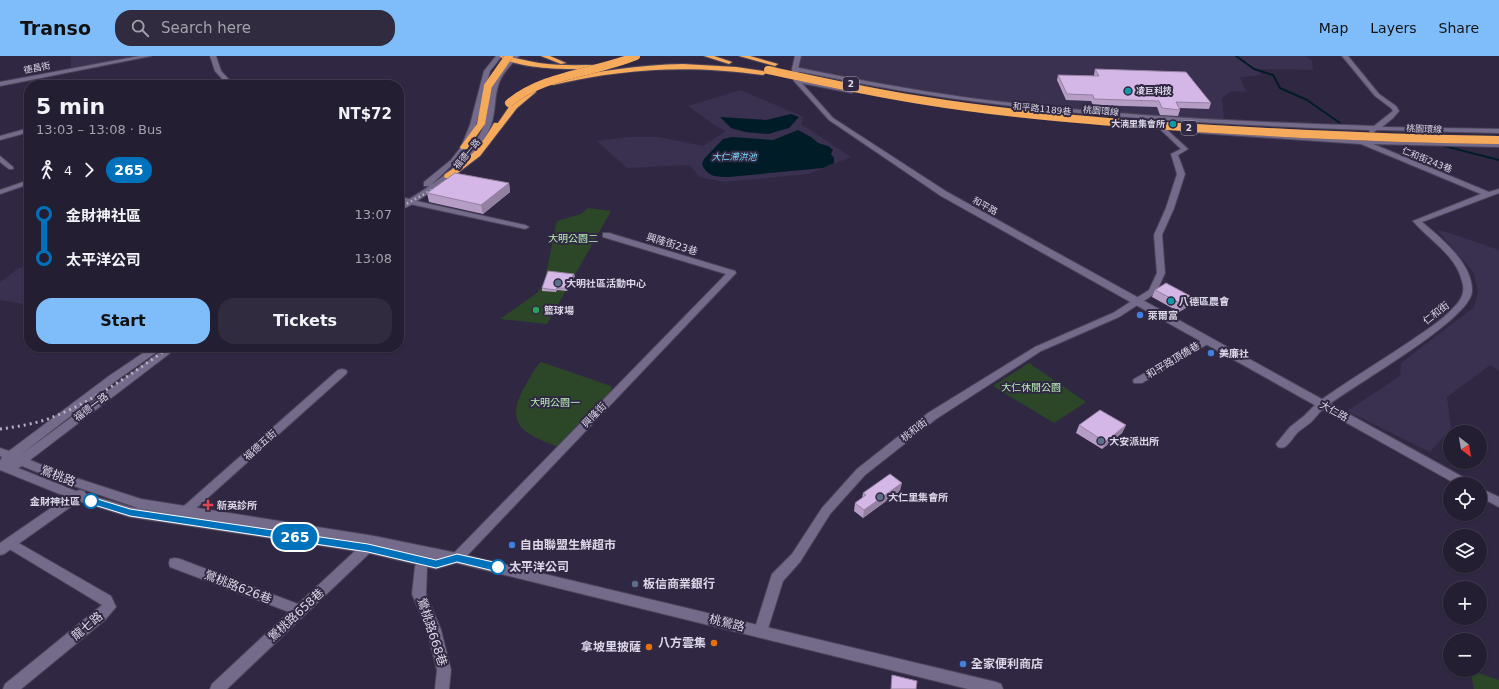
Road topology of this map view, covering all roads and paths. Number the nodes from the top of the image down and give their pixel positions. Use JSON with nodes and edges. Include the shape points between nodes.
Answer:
{"nodes":[{"id":1,"x":148,"y":56,"type":"edge"},
{"id":2,"x":213,"y":56,"type":"edge"},
{"id":3,"x":502,"y":56,"type":"edge"},
{"id":4,"x":544,"y":56,"type":"edge"},
{"id":5,"x":623,"y":56,"type":"edge"},
{"id":6,"x":636,"y":56,"type":"edge"},
{"id":7,"x":707,"y":56,"type":"edge"},
{"id":8,"x":723,"y":56,"type":"edge"},
{"id":9,"x":798,"y":56,"type":"edge"},
{"id":10,"x":1345,"y":56,"type":"edge"},
{"id":11,"x":746,"y":57,"type":"edge"},
{"id":12,"x":511,"y":59,"type":"edge"},
{"id":13,"x":493,"y":63,"type":"junction"},
{"id":14,"x":769,"y":69,"type":"junction"},
{"id":15,"x":795,"y":69,"type":"junction"},
{"id":16,"x":226,"y":80,"type":"edge"},
{"id":17,"x":797,"y":81,"type":"junction"},
{"id":18,"x":0,"y":84,"type":"edge"},
{"id":19,"x":488,"y":86,"type":"junction"},
{"id":20,"x":1248,"y":124,"type":"junction"},
{"id":21,"x":1163,"y":129,"type":"junction"},
{"id":22,"x":1374,"y":130,"type":"junction"},
{"id":23,"x":1499,"y":131,"type":"edge"},
{"id":24,"x":24,"y":133,"type":"edge"},
{"id":25,"x":494,"y":133,"type":"junction"},
{"id":26,"x":1499,"y":136,"type":"edge"},
{"id":27,"x":1263,"y":137,"type":"junction"},
{"id":28,"x":0,"y":138,"type":"edge"},
{"id":29,"x":1499,"y":140,"type":"edge"},
{"id":30,"x":1360,"y":142,"type":"junction"},
{"id":31,"x":1499,"y":144,"type":"edge"},
{"id":32,"x":464,"y":147,"type":"junction"},
{"id":33,"x":0,"y":158,"type":"edge"},
{"id":34,"x":11,"y":168,"type":"dead end"},
{"id":35,"x":448,"y":176,"type":"junction"},
{"id":36,"x":24,"y":184,"type":"edge"},
{"id":37,"x":1499,"y":191,"type":"edge"},
{"id":38,"x":0,"y":192,"type":"edge"},
{"id":39,"x":1488,"y":194,"type":"junction"},
{"id":40,"x":404,"y":200,"type":"edge"},
{"id":41,"x":404,"y":200,"type":"edge"},
{"id":42,"x":404,"y":201,"type":"edge"},
{"id":43,"x":525,"y":227,"type":"dead end"},
{"id":44,"x":606,"y":235,"type":"dead end"},
{"id":45,"x":732,"y":273,"type":"joint"},
{"id":46,"x":1138,"y":301,"type":"junction"},
{"id":47,"x":1205,"y":338,"type":"junction"},
{"id":48,"x":152,"y":352,"type":"edge"},
{"id":49,"x":166,"y":352,"type":"edge"},
{"id":50,"x":342,"y":372,"type":"dead end"},
{"id":51,"x":1138,"y":381,"type":"dead end"},
{"id":52,"x":1322,"y":404,"type":"junction"},
{"id":53,"x":1282,"y":444,"type":"dead end"},
{"id":54,"x":6,"y":461,"type":"edge"},
{"id":55,"x":1453,"y":477,"type":"edge"},
{"id":56,"x":90,"y":487,"type":"junction"},
{"id":57,"x":77,"y":496,"type":"junction"},
{"id":58,"x":1487,"y":496,"type":"edge"},
{"id":59,"x":1499,"y":502,"type":"edge"},
{"id":60,"x":182,"y":515,"type":"junction"},
{"id":61,"x":371,"y":545,"type":"junction"},
{"id":62,"x":5,"y":546,"type":"edge"},
{"id":63,"x":426,"y":556,"type":"junction"},
{"id":64,"x":457,"y":558,"type":"junction"},
{"id":65,"x":175,"y":563,"type":"dead end"},
{"id":66,"x":301,"y":611,"type":"junction"},
{"id":67,"x":761,"y":631,"type":"junction"},
{"id":68,"x":10,"y":689,"type":"edge"},
{"id":69,"x":217,"y":689,"type":"edge"},
{"id":70,"x":442,"y":689,"type":"edge"},
{"id":71,"x":996,"y":689,"type":"edge"}],
"edges":[{"from":1,"to":18,"type":"street","name":"德昌街"},
{"from":2,"to":16,"type":"street","via":[[218,71]]},
{"from":3,"to":12,"type":"highway"},
{"from":3,"to":13,"type":"street","name":"福德一路"},
{"from":3,"to":19,"type":"highway","via":[[491,74]]},
{"from":4,"to":5,"type":"highway","via":[[562,63],[580,64],[603,63]]},
{"from":6,"to":25,"type":"highway","bridge":true,"via":[[538,85],[516,95],[509,103]]},
{"from":7,"to":14,"type":"highway","name":"桃園環線","number":"2"},
{"from":8,"to":14,"type":"highway","name":"桃園環線","number":"2"},
{"from":9,"to":15,"type":"street"},
{"from":10,"to":22,"type":"street","via":[[1377,95],[1396,111]]},
{"from":11,"to":14,"type":"highway"},
{"from":12,"to":13,"type":"street"},
{"from":12,"to":14,"type":"highway","via":[[563,68],[672,63]]},
{"from":12,"to":19,"type":"highway","bridge":true},
{"from":12,"to":35,"type":"street","name":"福德一路","via":[[495,86],[487,126],[479,142]]},
{"from":13,"to":32,"type":"street","name":"福德一路","via":[[487,71],[473,125]]},
{"from":14,"to":25,"type":"highway","via":[[680,65],[628,68],[578,77],[542,87],[526,95],[514,106]]},
{"from":14,"to":26,"type":"highway","name":"桃園環線","number":"2","bridge":true,"via":[[931,97],[1073,114],[1213,125]]},
{"from":14,"to":29,"type":"highway","name":"桃園環線","number":"2","bridge":true,"via":[[880,93],[993,110],[1162,126],[1338,136]]},
{"from":15,"to":17,"type":"street"},
{"from":15,"to":20,"type":"street","name":"和平路1189巷","via":[[897,88],[1026,106]]},
{"from":17,"to":21,"type":"street","name":"和平路1189巷","via":[[990,113]]},
{"from":17,"to":46,"type":"street","name":"和平路","via":[[836,123],[944,194]]},
{"from":19,"to":32,"type":"highway","via":[[481,124]]},
{"from":20,"to":22,"type":"street","name":"和平路1189巷"},
{"from":20,"to":27,"type":"street"},
{"from":21,"to":27,"type":"street","name":"和平路1189巷"},
{"from":21,"to":46,"type":"street","name":"桃和街","via":[[1185,149],[1174,154],[1181,174],[1158,235],[1161,273],[1153,291]]},
{"from":22,"to":23,"type":"street","name":"和平路1189巷"},
{"from":22,"to":30,"type":"street"},
{"from":24,"to":28,"type":"street"},
{"from":25,"to":35,"type":"highway","via":[[480,152]]},
{"from":27,"to":30,"type":"street","name":"和平路1189巷"},
{"from":30,"to":31,"type":"street","name":"和平路1189巷"},
{"from":30,"to":39,"type":"street","name":"仁和街243巷"},
{"from":32,"to":41,"type":"street","name":"福德一路","via":[[441,172]]},
{"from":33,"to":34,"type":"street"},
{"from":35,"to":40,"type":"street","name":"福德一路"},
{"from":36,"to":38,"type":"street"},
{"from":37,"to":39,"type":"street","name":"仁和街"},
{"from":39,"to":52,"type":"street","name":"仁和街","via":[[1417,221],[1458,263],[1466,279],[1468,294],[1460,308],[1405,350]]},
{"from":42,"to":43,"type":"street"},
{"from":44,"to":45,"type":"street","name":"興隆街23巷"},
{"from":45,"to":64,"type":"street","name":"興隆街"},
{"from":46,"to":47,"type":"street","name":"和平路"},
{"from":46,"to":67,"type":"street","name":"桃和街","via":[[1116,315],[1038,349],[932,416],[860,472],[826,511],[796,558],[778,578]]},
{"from":47,"to":51,"type":"street","name":"和平路頂僑巷"},
{"from":47,"to":52,"type":"street","name":"大仁路"},
{"from":48,"to":54,"type":"street","name":"福德一路","via":[[113,378]]},
{"from":49,"to":54,"type":"street","name":"福德一路"},
{"from":50,"to":60,"type":"street","name":"福德五街"},
{"from":52,"to":53,"type":"street"},
{"from":52,"to":55,"type":"street","name":"大仁路"},
{"from":54,"to":56,"type":"street","name":"鶯桃路"},
{"from":54,"to":57,"type":"street","name":"鶯桃路"},
{"from":56,"to":57,"type":"street"},
{"from":56,"to":60,"type":"street","name":"鶯桃路"},
{"from":57,"to":60,"type":"street","name":"鶯桃路","via":[[130,512]]},
{"from":57,"to":62,"type":"street"},
{"from":58,"to":59,"type":"street"},
{"from":60,"to":61,"type":"street","name":"鶯桃路"},
{"from":61,"to":63,"type":"street","name":"鶯桃路"},
{"from":61,"to":66,"type":"street","name":"鶯桃路658巷"},
{"from":62,"to":68,"type":"street","name":"龍七路","via":[[106,600],[109,606]]},
{"from":63,"to":64,"type":"street","name":"鶯桃路","via":[[436,564]]},
{"from":63,"to":70,"type":"street","name":"鶯桃路668巷","via":[[421,568],[419,594],[434,630],[444,670]]},
{"from":64,"to":67,"type":"street","name":"桃鶯路"},
{"from":65,"to":66,"type":"street","name":"鶯桃路626巷"},
{"from":66,"to":69,"type":"street","name":"鶯桃路658巷"},
{"from":67,"to":71,"type":"street","name":"桃鶯路"}]}
